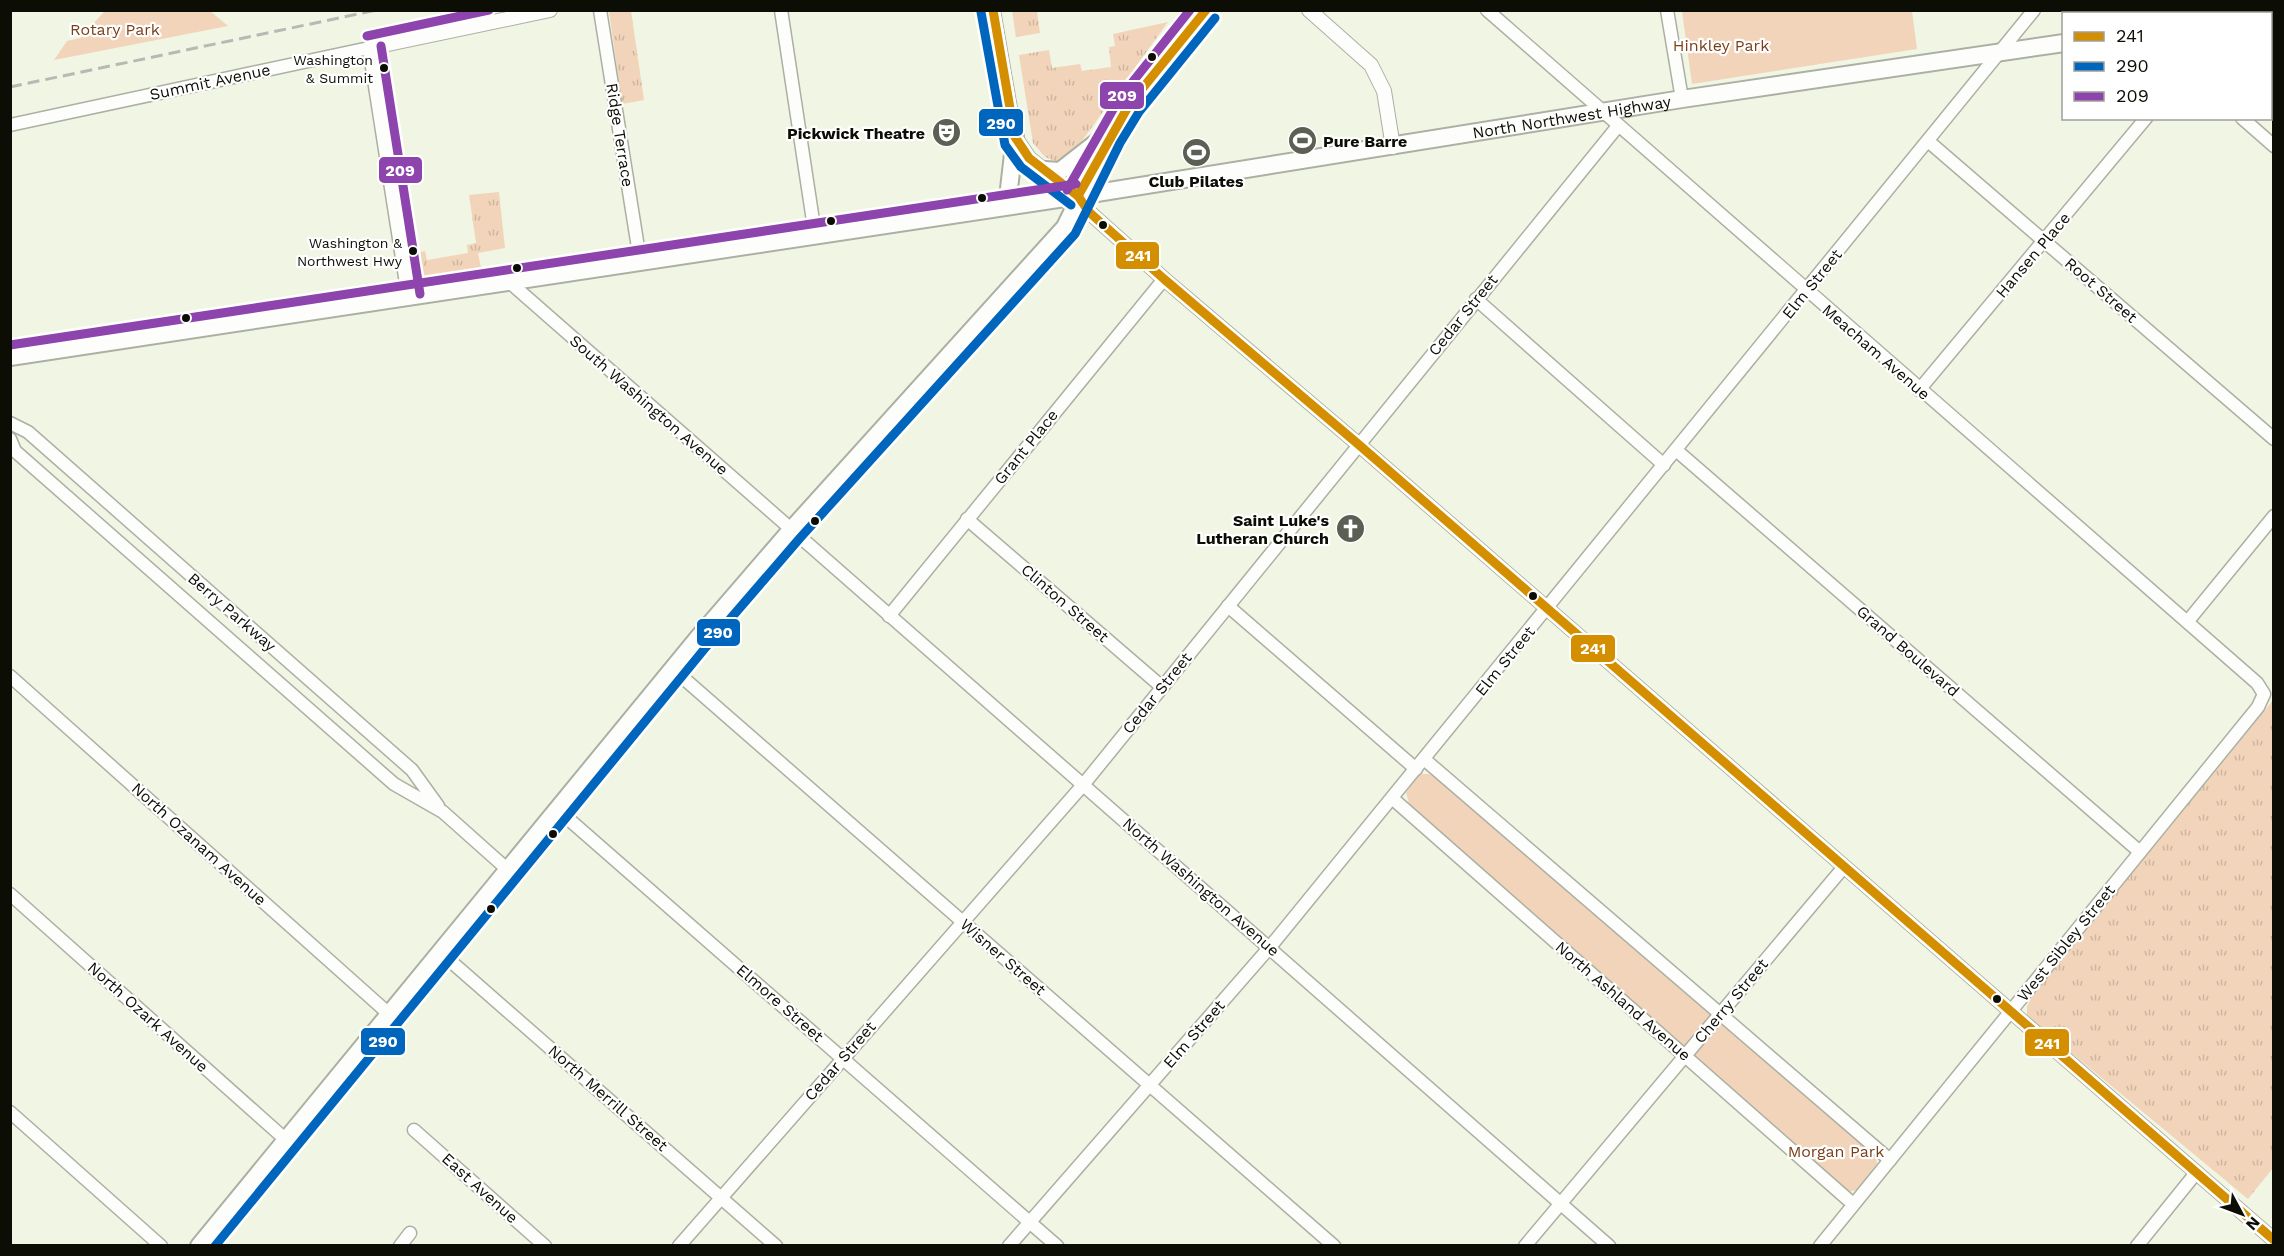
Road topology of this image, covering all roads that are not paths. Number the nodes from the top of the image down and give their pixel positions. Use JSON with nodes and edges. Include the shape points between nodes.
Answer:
{"nodes":[{"id":1,"x":550,"y":10,"type":"edge"},
{"id":2,"x":600,"y":10,"type":"edge"},
{"id":3,"x":782,"y":10,"type":"edge"},
{"id":4,"x":993,"y":10,"type":"edge"},
{"id":5,"x":1206,"y":10,"type":"edge"},
{"id":6,"x":1309,"y":10,"type":"edge"},
{"id":7,"x":1487,"y":10,"type":"edge"},
{"id":8,"x":1667,"y":10,"type":"edge"},
{"id":9,"x":2034,"y":10,"type":"edge"},
{"id":10,"x":2062,"y":43,"type":"edge"},
{"id":11,"x":369,"y":48,"type":"junction"},
{"id":12,"x":2000,"y":52,"type":"junction"},
{"id":13,"x":1682,"y":99,"type":"junction"},
{"id":14,"x":1603,"y":113,"type":"junction"},
{"id":15,"x":2144,"y":120,"type":"edge"},
{"id":16,"x":2244,"y":120,"type":"edge"},
{"id":17,"x":10,"y":125,"type":"edge"},
{"id":18,"x":1618,"y":126,"type":"junction"},
{"id":19,"x":1114,"y":128,"type":"junction"},
{"id":20,"x":1015,"y":137,"type":"junction"},
{"id":21,"x":1928,"y":141,"type":"junction"},
{"id":22,"x":2274,"y":146,"type":"edge"},
{"id":23,"x":1393,"y":147,"type":"junction"},
{"id":24,"x":1045,"y":170,"type":"junction"},
{"id":25,"x":1078,"y":196,"type":"junction"},
{"id":26,"x":1007,"y":206,"type":"junction"},
{"id":27,"x":814,"y":234,"type":"junction"},
{"id":28,"x":2044,"y":241,"type":"junction"},
{"id":29,"x":640,"y":260,"type":"junction"},
{"id":30,"x":1164,"y":279,"type":"junction"},
{"id":31,"x":507,"y":280,"type":"junction"},
{"id":32,"x":1806,"y":290,"type":"junction"},
{"id":33,"x":408,"y":296,"type":"junction"},
{"id":34,"x":1476,"y":300,"type":"junction"},
{"id":35,"x":10,"y":357,"type":"edge"},
{"id":36,"x":1919,"y":390,"type":"junction"},
{"id":37,"x":10,"y":423,"type":"edge"},
{"id":38,"x":10,"y":439,"type":"edge"},
{"id":39,"x":2274,"y":439,"type":"edge"},
{"id":40,"x":1359,"y":444,"type":"junction"},
{"id":41,"x":1676,"y":450,"type":"junction"},
{"id":42,"x":1664,"y":465,"type":"junction"},
{"id":43,"x":2274,"y":516,"type":"edge"},
{"id":44,"x":967,"y":519,"type":"junction"},
{"id":45,"x":791,"y":530,"type":"junction"},
{"id":46,"x":1228,"y":606,"type":"junction"},
{"id":47,"x":1547,"y":609,"type":"junction"},
{"id":48,"x":889,"y":616,"type":"junction"},
{"id":49,"x":2188,"y":621,"type":"junction"},
{"id":50,"x":673,"y":669,"type":"junction"},
{"id":51,"x":10,"y":676,"type":"edge"},
{"id":52,"x":1162,"y":687,"type":"junction"},
{"id":53,"x":2264,"y":694,"type":"joint"},
{"id":54,"x":1424,"y":759,"type":"junction"},
{"id":55,"x":1416,"y":769,"type":"junction"},
{"id":56,"x":1083,"y":785,"type":"junction"},
{"id":57,"x":1392,"y":798,"type":"junction"},
{"id":58,"x":557,"y":809,"type":"junction"},
{"id":59,"x":443,"y":812,"type":"junction"},
{"id":60,"x":2140,"y":852,"type":"junction"},
{"id":61,"x":1843,"y":868,"type":"junction"},
{"id":62,"x":507,"y":869,"type":"junction"},
{"id":63,"x":10,"y":894,"type":"edge"},
{"id":64,"x":963,"y":922,"type":"junction"},
{"id":65,"x":1270,"y":947,"type":"junction"},
{"id":66,"x":439,"y":951,"type":"junction"},
{"id":67,"x":2011,"y":1011,"type":"junction"},
{"id":68,"x":388,"y":1012,"type":"junction"},
{"id":69,"x":1720,"y":1014,"type":"junction"},
{"id":70,"x":1685,"y":1056,"type":"junction"},
{"id":71,"x":843,"y":1059,"type":"junction"},
{"id":72,"x":1150,"y":1085,"type":"junction"},
{"id":73,"x":10,"y":1112,"type":"edge"},
{"id":74,"x":414,"y":1130,"type":"dead end"},
{"id":75,"x":285,"y":1139,"type":"junction"},
{"id":76,"x":1890,"y":1160,"type":"junction"},
{"id":77,"x":2196,"y":1173,"type":"junction"},
{"id":78,"x":721,"y":1197,"type":"junction"},
{"id":79,"x":1561,"y":1204,"type":"junction"},
{"id":80,"x":1853,"y":1204,"type":"junction"},
{"id":81,"x":1030,"y":1222,"type":"junction"},
{"id":82,"x":410,"y":1233,"type":"dead end"},
{"id":83,"x":2274,"y":1240,"type":"edge"},
{"id":84,"x":161,"y":1245,"type":"edge"},
{"id":85,"x":199,"y":1245,"type":"edge"},
{"id":86,"x":400,"y":1245,"type":"edge"},
{"id":87,"x":545,"y":1245,"type":"edge"},
{"id":88,"x":679,"y":1245,"type":"edge"},
{"id":89,"x":776,"y":1245,"type":"edge"},
{"id":90,"x":1009,"y":1245,"type":"edge"},
{"id":91,"x":1057,"y":1245,"type":"edge"},
{"id":92,"x":1334,"y":1245,"type":"edge"},
{"id":93,"x":1526,"y":1245,"type":"edge"},
{"id":94,"x":1609,"y":1245,"type":"edge"},
{"id":95,"x":1820,"y":1245,"type":"edge"},
{"id":96,"x":2137,"y":1245,"type":"edge"}],
"edges":[{"from":1,"to":11,"type":"street","name":"Summit Avenue"},
{"from":2,"to":29,"type":"street","name":"Ridge Terrace"},
{"from":3,"to":27,"type":"street"},
{"from":4,"to":20,"type":"street"},
{"from":5,"to":19,"type":"main road"},
{"from":6,"to":23,"type":"street","via":[[1371,65],[1384,91]]},
{"from":7,"to":14,"type":"street","name":"Meacham Avenue"},
{"from":8,"to":13,"type":"street"},
{"from":9,"to":12,"type":"street","name":"Elm Street"},
{"from":10,"to":12,"type":"main road","name":"North Northwest Highway"},
{"from":11,"to":17,"type":"street","name":"Summit Avenue"},
{"from":11,"to":33,"type":"street"},
{"from":12,"to":13,"type":"main road","name":"North Northwest Highway"},
{"from":12,"to":21,"type":"street","name":"Elm Street"},
{"from":13,"to":14,"type":"main road","name":"North Northwest Highway"},
{"from":14,"to":18,"type":"street","name":"Meacham Avenue"},
{"from":14,"to":23,"type":"main road","name":"North Northwest Highway"},
{"from":15,"to":28,"type":"street","name":"Hansen Place"},
{"from":16,"to":22,"type":"street"},
{"from":18,"to":32,"type":"street","name":"Meacham Avenue"},
{"from":18,"to":34,"type":"street","name":"Cedar Street"},
{"from":19,"to":24,"type":"main road","via":[[1071,165],[1060,171]]},
{"from":19,"to":25,"type":"main road"},
{"from":20,"to":24,"type":"street","via":[[1022,150]]},
{"from":20,"to":26,"type":"main road"},
{"from":21,"to":28,"type":"street","name":"Root Street"},
{"from":21,"to":32,"type":"street","name":"Elm Street"},
{"from":23,"to":25,"type":"main road","name":"North Northwest Highway"},
{"from":24,"to":25,"type":"street"},
{"from":25,"to":26,"type":"main road","name":"North Northwest Highway"},
{"from":25,"to":30,"type":"street","via":[[1089,212]]},
{"from":25,"to":45,"type":"main road","via":[[1065,226],[1041,255]]},
{"from":26,"to":27,"type":"main road","name":"North Northwest Highway"},
{"from":27,"to":29,"type":"main road","name":"North Northwest Highway"},
{"from":28,"to":36,"type":"street","name":"Hansen Place"},
{"from":28,"to":39,"type":"street","name":"Root Street"},
{"from":29,"to":31,"type":"main road","name":"North Northwest Highway"},
{"from":30,"to":40,"type":"street"},
{"from":30,"to":44,"type":"street","name":"Grant Place"},
{"from":31,"to":33,"type":"main road","name":"North Northwest Highway"},
{"from":31,"to":45,"type":"street","name":"South Washington Avenue"},
{"from":32,"to":36,"type":"street","name":"Meacham Avenue"},
{"from":32,"to":41,"type":"street","name":"Elm Street"},
{"from":33,"to":35,"type":"main road","name":"North Northwest Highway"},
{"from":34,"to":40,"type":"street","name":"Cedar Street"},
{"from":34,"to":42,"type":"street"},
{"from":36,"to":49,"type":"street","name":"Meacham Avenue"},
{"from":37,"to":59,"type":"street","name":"Berry Parkway","via":[[28,432],[412,770]]},
{"from":38,"to":59,"type":"street","name":"Berry Parkway","via":[[15,451],[394,784]]},
{"from":40,"to":46,"type":"street","name":"Cedar Street"},
{"from":40,"to":47,"type":"street"},
{"from":41,"to":42,"type":"street","name":"Elm Street"},
{"from":41,"to":60,"type":"street","name":"Grand Boulevard"},
{"from":42,"to":47,"type":"street","name":"Elm Street"},
{"from":43,"to":49,"type":"street"},
{"from":44,"to":48,"type":"street","name":"Grant Place"},
{"from":44,"to":52,"type":"street","name":"Clinton Street"},
{"from":45,"to":48,"type":"street","name":"North Washington Avenue"},
{"from":45,"to":50,"type":"main road"},
{"from":46,"to":52,"type":"street","name":"Cedar Street"},
{"from":46,"to":55,"type":"street"},
{"from":47,"to":54,"type":"street","name":"Elm Street"},
{"from":47,"to":61,"type":"street"},
{"from":48,"to":56,"type":"street","name":"North Washington Avenue"},
{"from":49,"to":53,"type":"street","name":"Meacham Avenue","via":[[2257,682]]},
{"from":50,"to":58,"type":"main road"},
{"from":50,"to":64,"type":"street","name":"Wisner Street"},
{"from":51,"to":68,"type":"street","name":"North Ozanam Avenue"},
{"from":52,"to":56,"type":"street","name":"Cedar Street"},
{"from":53,"to":60,"type":"street","name":"West Sibley Street","via":[[2258,707]]},
{"from":54,"to":55,"type":"street","name":"Elm Street"},
{"from":54,"to":69,"type":"street"},
{"from":55,"to":57,"type":"street","name":"Elm Street"},
{"from":56,"to":64,"type":"street","name":"Cedar Street"},
{"from":56,"to":65,"type":"street","name":"North Washington Avenue"},
{"from":57,"to":65,"type":"street","name":"Elm Street"},
{"from":57,"to":70,"type":"street","name":"North Ashland Avenue"},
{"from":58,"to":62,"type":"main road"},
{"from":58,"to":71,"type":"street","name":"Elmore Street"},
{"from":59,"to":62,"type":"street","name":"Berry Parkway"},
{"from":60,"to":67,"type":"street","name":"West Sibley Street"},
{"from":61,"to":67,"type":"street"},
{"from":61,"to":69,"type":"street","name":"Cherry Street"},
{"from":62,"to":66,"type":"main road"},
{"from":63,"to":75,"type":"street","name":"North Ozark Avenue"},
{"from":64,"to":71,"type":"street","name":"Cedar Street"},
{"from":64,"to":72,"type":"street","name":"Wisner Street"},
{"from":65,"to":72,"type":"street","name":"Elm Street"},
{"from":65,"to":79,"type":"street","name":"North Washington Avenue"},
{"from":66,"to":68,"type":"main road"},
{"from":66,"to":78,"type":"street","name":"North Merrill Street"},
{"from":67,"to":76,"type":"street","name":"West Sibley Street"},
{"from":67,"to":77,"type":"street"},
{"from":68,"to":75,"type":"main road"},
{"from":69,"to":70,"type":"street","name":"Cherry Street"},
{"from":69,"to":76,"type":"street"},
{"from":70,"to":79,"type":"street","name":"Cherry Street"},
{"from":70,"to":80,"type":"street","name":"North Ashland Avenue"},
{"from":71,"to":78,"type":"street","name":"Cedar Street"},
{"from":71,"to":81,"type":"street","name":"Elmore Street"},
{"from":72,"to":81,"type":"street","name":"Elm Street"},
{"from":72,"to":92,"type":"street","name":"Wisner Street"},
{"from":73,"to":84,"type":"street"},
{"from":74,"to":87,"type":"street","name":"East Avenue"},
{"from":75,"to":85,"type":"main road"},
{"from":76,"to":80,"type":"street","name":"West Sibley Street"},
{"from":77,"to":83,"type":"street"},
{"from":77,"to":96,"type":"street"},
{"from":78,"to":88,"type":"street","name":"Cedar Street"},
{"from":78,"to":89,"type":"street","name":"North Merrill Street"},
{"from":79,"to":93,"type":"street","name":"Cherry Street"},
{"from":79,"to":94,"type":"street","name":"North Washington Avenue"},
{"from":80,"to":95,"type":"street","name":"West Sibley Street"},
{"from":81,"to":90,"type":"street","name":"Elm Street"},
{"from":81,"to":91,"type":"street","name":"Elmore Street"},
{"from":82,"to":86,"type":"street"}]}
